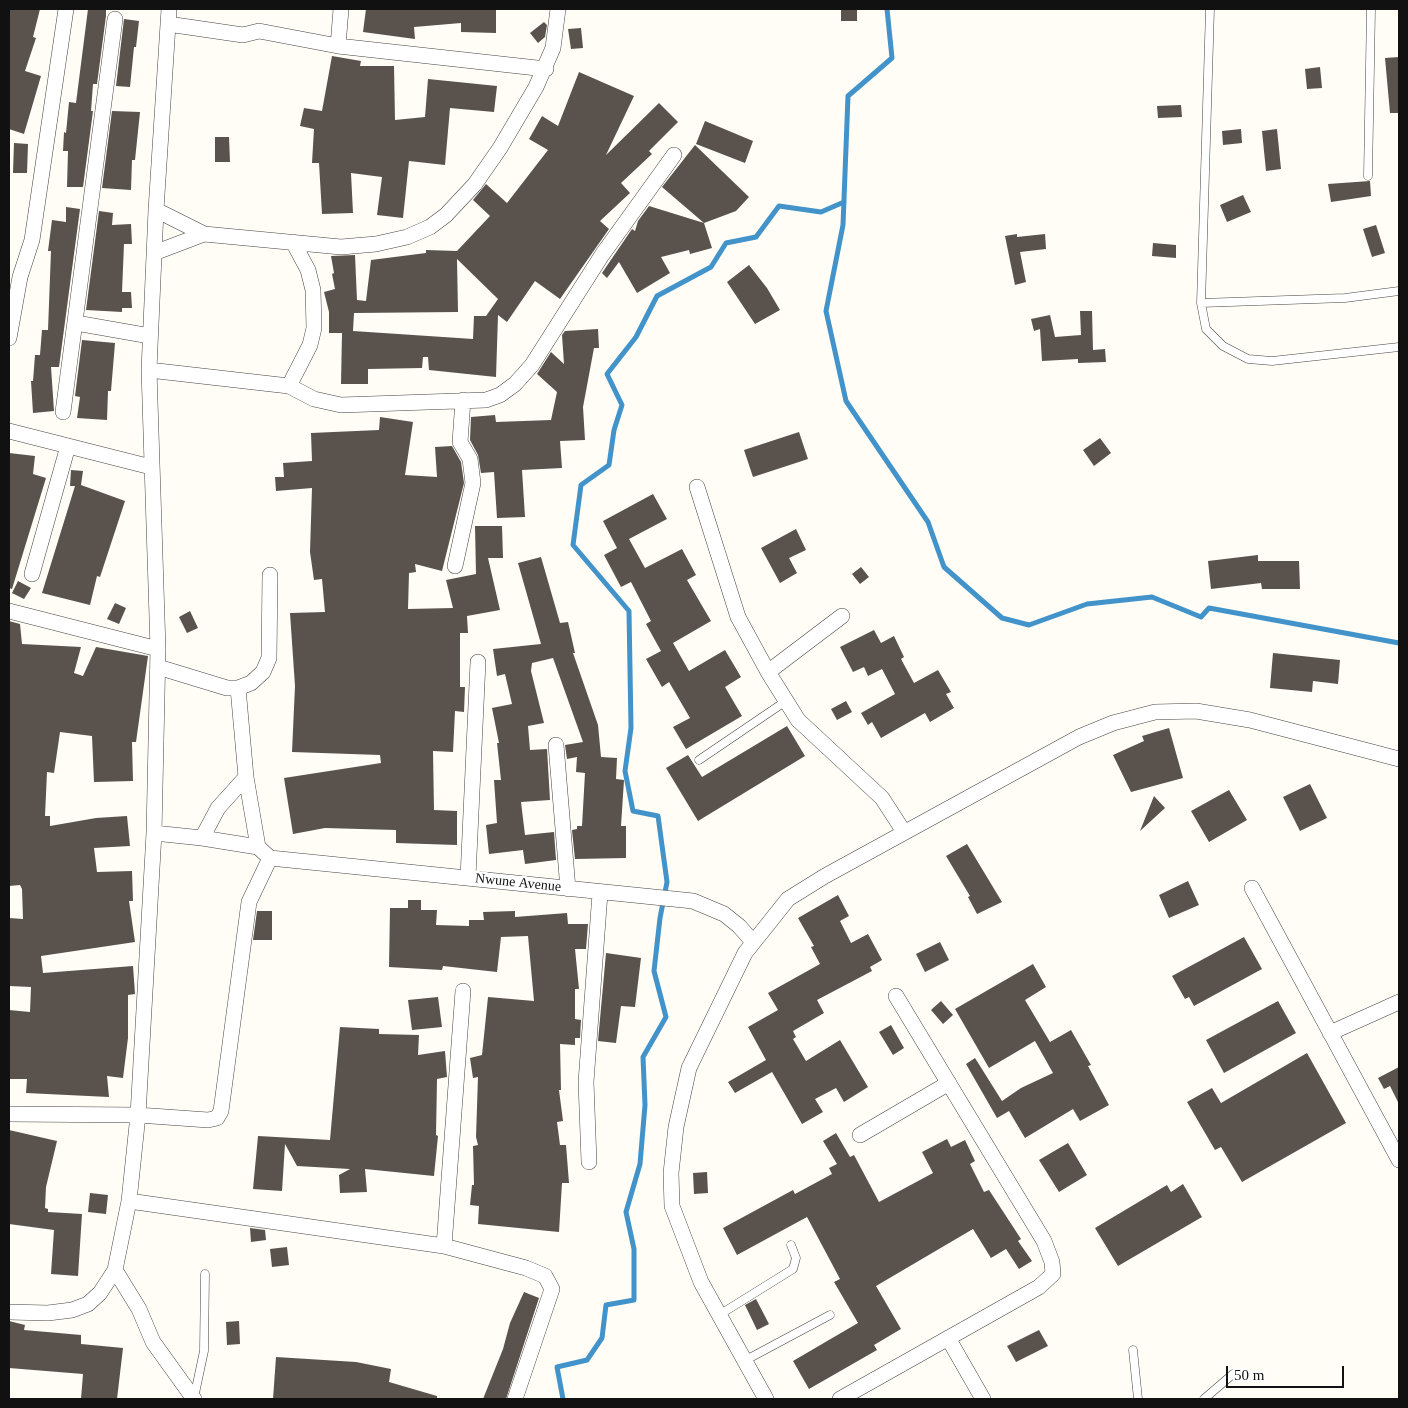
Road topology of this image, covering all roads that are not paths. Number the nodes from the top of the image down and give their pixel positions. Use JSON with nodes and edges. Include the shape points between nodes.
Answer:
{"nodes":[{"id":1,"x":66,"y":9,"type":"edge"},
{"id":2,"x":342,"y":9,"type":"edge"},
{"id":3,"x":558,"y":9,"type":"edge"},
{"id":4,"x":1210,"y":9,"type":"edge"},
{"id":5,"x":1371,"y":9,"type":"edge"},
{"id":6,"x":168,"y":16,"type":"edge"},
{"id":7,"x":115,"y":19,"type":"dead end"},
{"id":8,"x":338,"y":46,"type":"junction"},
{"id":9,"x":546,"y":69,"type":"junction"},
{"id":10,"x":674,"y":154,"type":"dead end"},
{"id":11,"x":1368,"y":176,"type":"dead end"},
{"id":12,"x":156,"y":210,"type":"junction"},
{"id":13,"x":204,"y":234,"type":"junction"},
{"id":14,"x":293,"y":242,"type":"junction"},
{"id":15,"x":154,"y":253,"type":"junction"},
{"id":16,"x":14,"y":275,"type":"edge"},
{"id":17,"x":1399,"y":291,"type":"edge"},
{"id":18,"x":1201,"y":303,"type":"junction"},
{"id":19,"x":76,"y":323,"type":"junction"},
{"id":20,"x":150,"y":336,"type":"junction"},
{"id":21,"x":9,"y":338,"type":"edge"},
{"id":22,"x":1399,"y":347,"type":"edge"},
{"id":23,"x":149,"y":370,"type":"junction"},
{"id":24,"x":289,"y":386,"type":"junction"},
{"id":25,"x":464,"y":400,"type":"junction"},
{"id":26,"x":63,"y":412,"type":"dead end"},
{"id":27,"x":9,"y":431,"type":"edge"},
{"id":28,"x":68,"y":446,"type":"junction"},
{"id":29,"x":151,"y":467,"type":"junction"},
{"id":30,"x":697,"y":487,"type":"dead end"},
{"id":31,"x":455,"y":566,"type":"dead end"},
{"id":32,"x":32,"y":574,"type":"dead end"},
{"id":33,"x":270,"y":575,"type":"dead end"},
{"id":34,"x":9,"y":611,"type":"edge"},
{"id":35,"x":842,"y":616,"type":"dead end"},
{"id":36,"x":158,"y":649,"type":"junction"},
{"id":37,"x":478,"y":662,"type":"dead end"},
{"id":38,"x":158,"y":667,"type":"junction"},
{"id":39,"x":768,"y":672,"type":"junction"},
{"id":40,"x":238,"y":688,"type":"junction"},
{"id":41,"x":786,"y":700,"type":"junction"},
{"id":42,"x":556,"y":745,"type":"dead end"},
{"id":43,"x":1399,"y":759,"type":"edge"},
{"id":44,"x":699,"y":760,"type":"dead end"},
{"id":45,"x":246,"y":777,"type":"junction"},
{"id":46,"x":904,"y":832,"type":"junction"},
{"id":47,"x":154,"y":833,"type":"junction"},
{"id":48,"x":202,"y":838,"type":"junction"},
{"id":49,"x":258,"y":847,"type":"junction"},
{"id":50,"x":270,"y":858,"type":"junction"},
{"id":51,"x":468,"y":877,"type":"junction"},
{"id":52,"x":568,"y":888,"type":"junction"},
{"id":53,"x":1252,"y":888,"type":"dead end"},
{"id":54,"x":600,"y":893,"type":"junction"},
{"id":55,"x":753,"y":942,"type":"junction"},
{"id":56,"x":463,"y":991,"type":"dead end"},
{"id":57,"x":896,"y":996,"type":"dead end"},
{"id":58,"x":1399,"y":1002,"type":"edge"},
{"id":59,"x":1330,"y":1033,"type":"junction"},
{"id":60,"x":949,"y":1083,"type":"junction"},
{"id":61,"x":9,"y":1114,"type":"edge"},
{"id":62,"x":138,"y":1115,"type":"junction"},
{"id":63,"x":860,"y":1135,"type":"dead end"},
{"id":64,"x":1399,"y":1160,"type":"edge"},
{"id":65,"x":589,"y":1162,"type":"dead end"},
{"id":66,"x":129,"y":1201,"type":"junction"},
{"id":67,"x":791,"y":1245,"type":"dead end"},
{"id":68,"x":444,"y":1246,"type":"junction"},
{"id":69,"x":115,"y":1270,"type":"junction"},
{"id":70,"x":204,"y":1274,"type":"dead end"},
{"id":71,"x":9,"y":1312,"type":"edge"},
{"id":72,"x":719,"y":1315,"type":"junction"},
{"id":73,"x":830,"y":1315,"type":"dead end"},
{"id":74,"x":948,"y":1338,"type":"junction"},
{"id":75,"x":1133,"y":1350,"type":"dead end"},
{"id":76,"x":744,"y":1361,"type":"junction"},
{"id":77,"x":1233,"y":1374,"type":"dead end"},
{"id":78,"x":194,"y":1399,"type":"edge"},
{"id":79,"x":515,"y":1399,"type":"edge"},
{"id":80,"x":766,"y":1399,"type":"edge"},
{"id":81,"x":840,"y":1399,"type":"edge"},
{"id":82,"x":983,"y":1399,"type":"edge"},
{"id":83,"x":1138,"y":1399,"type":"edge"},
{"id":84,"x":1204,"y":1399,"type":"edge"}],
"edges":[{"from":1,"to":16,"type":"street","via":[[32,240]]},
{"from":2,"to":8,"type":"street"},
{"from":3,"to":9,"type":"street","via":[[553,48]]},
{"from":4,"to":18,"type":"lane"},
{"from":5,"to":11,"type":"lane"},
{"from":6,"to":8,"type":"street","via":[[243,35],[258,31]]},
{"from":6,"to":12,"type":"street"},
{"from":7,"to":19,"type":"street"},
{"from":8,"to":9,"type":"street"},
{"from":9,"to":14,"type":"street","via":[[476,184],[430,227],[407,237],[376,244],[341,247]]},
{"from":10,"to":25,"type":"street","via":[[602,255],[532,365],[500,395],[486,400]]},
{"from":12,"to":13,"type":"street"},
{"from":12,"to":15,"type":"street"},
{"from":13,"to":14,"type":"street"},
{"from":13,"to":15,"type":"street"},
{"from":14,"to":24,"type":"street","via":[[308,270],[313,290],[314,328],[310,345]]},
{"from":15,"to":20,"type":"street"},
{"from":16,"to":21,"type":"street"},
{"from":17,"to":18,"type":"lane","via":[[1345,298]]},
{"from":18,"to":22,"type":"lane","via":[[1206,329],[1223,346],[1248,359],[1272,361]]},
{"from":19,"to":20,"type":"street"},
{"from":19,"to":26,"type":"street"},
{"from":20,"to":23,"type":"street"},
{"from":23,"to":24,"type":"street"},
{"from":23,"to":29,"type":"street"},
{"from":24,"to":25,"type":"street","via":[[314,399],[341,405]]},
{"from":25,"to":31,"type":"street","via":[[460,442],[470,459],[473,484]]},
{"from":27,"to":28,"type":"street"},
{"from":28,"to":29,"type":"street"},
{"from":28,"to":32,"type":"street"},
{"from":29,"to":36,"type":"street"},
{"from":30,"to":39,"type":"street","via":[[738,617]]},
{"from":33,"to":40,"type":"street","via":[[269,658],[263,672]]},
{"from":34,"to":36,"type":"street"},
{"from":35,"to":39,"type":"street"},
{"from":36,"to":38,"type":"street"},
{"from":37,"to":51,"type":"street"},
{"from":38,"to":40,"type":"street","via":[[227,688]]},
{"from":38,"to":47,"type":"street"},
{"from":39,"to":41,"type":"street"},
{"from":40,"to":45,"type":"street"},
{"from":41,"to":44,"type":"lane"},
{"from":41,"to":46,"type":"street","via":[[798,720],[882,798]]},
{"from":42,"to":52,"type":"street"},
{"from":43,"to":46,"type":"street","via":[[1250,720],[1196,711],[1155,712],[1113,723],[1079,737]]},
{"from":45,"to":48,"type":"street","via":[[218,808]]},
{"from":45,"to":49,"type":"street"},
{"from":46,"to":55,"type":"street","via":[[788,899]]},
{"from":47,"to":48,"type":"street"},
{"from":47,"to":62,"type":"street"},
{"from":48,"to":49,"type":"street"},
{"from":49,"to":50,"type":"street"},
{"from":50,"to":51,"type":"street","name":"Nwune Avenue"},
{"from":50,"to":62,"type":"street","via":[[249,902],[221,1111],[216,1118],[208,1120]]},
{"from":51,"to":52,"type":"street","name":"Nwune Avenue"},
{"from":52,"to":54,"type":"street","name":"Nwune Avenue"},
{"from":53,"to":59,"type":"street"},
{"from":54,"to":55,"type":"street","name":"Nwune Avenue","via":[[693,901],[724,914]]},
{"from":54,"to":65,"type":"street","via":[[586,1082]]},
{"from":55,"to":72,"type":"street","via":[[689,1068],[676,1127],[671,1173],[672,1206],[682,1238]]},
{"from":56,"to":68,"type":"street"},
{"from":57,"to":60,"type":"street"},
{"from":58,"to":59,"type":"street"},
{"from":59,"to":64,"type":"street"},
{"from":60,"to":63,"type":"street"},
{"from":60,"to":74,"type":"street","via":[[1044,1241],[1053,1274],[1039,1287]]},
{"from":61,"to":62,"type":"street"},
{"from":62,"to":66,"type":"street"},
{"from":66,"to":68,"type":"street"},
{"from":66,"to":69,"type":"street"},
{"from":67,"to":72,"type":"lane","via":[[796,1258],[793,1269]]},
{"from":68,"to":79,"type":"street","via":[[526,1268],[545,1276],[552,1289]]},
{"from":69,"to":71,"type":"street","via":[[100,1293],[88,1304],[48,1313]]},
{"from":69,"to":78,"type":"street","via":[[139,1309],[153,1342]]},
{"from":70,"to":78,"type":"lane","via":[[204,1351]]},
{"from":72,"to":76,"type":"street"},
{"from":73,"to":76,"type":"lane"},
{"from":74,"to":81,"type":"street"},
{"from":74,"to":82,"type":"street"},
{"from":75,"to":83,"type":"lane"},
{"from":76,"to":80,"type":"street"},
{"from":77,"to":84,"type":"lane"}]}
